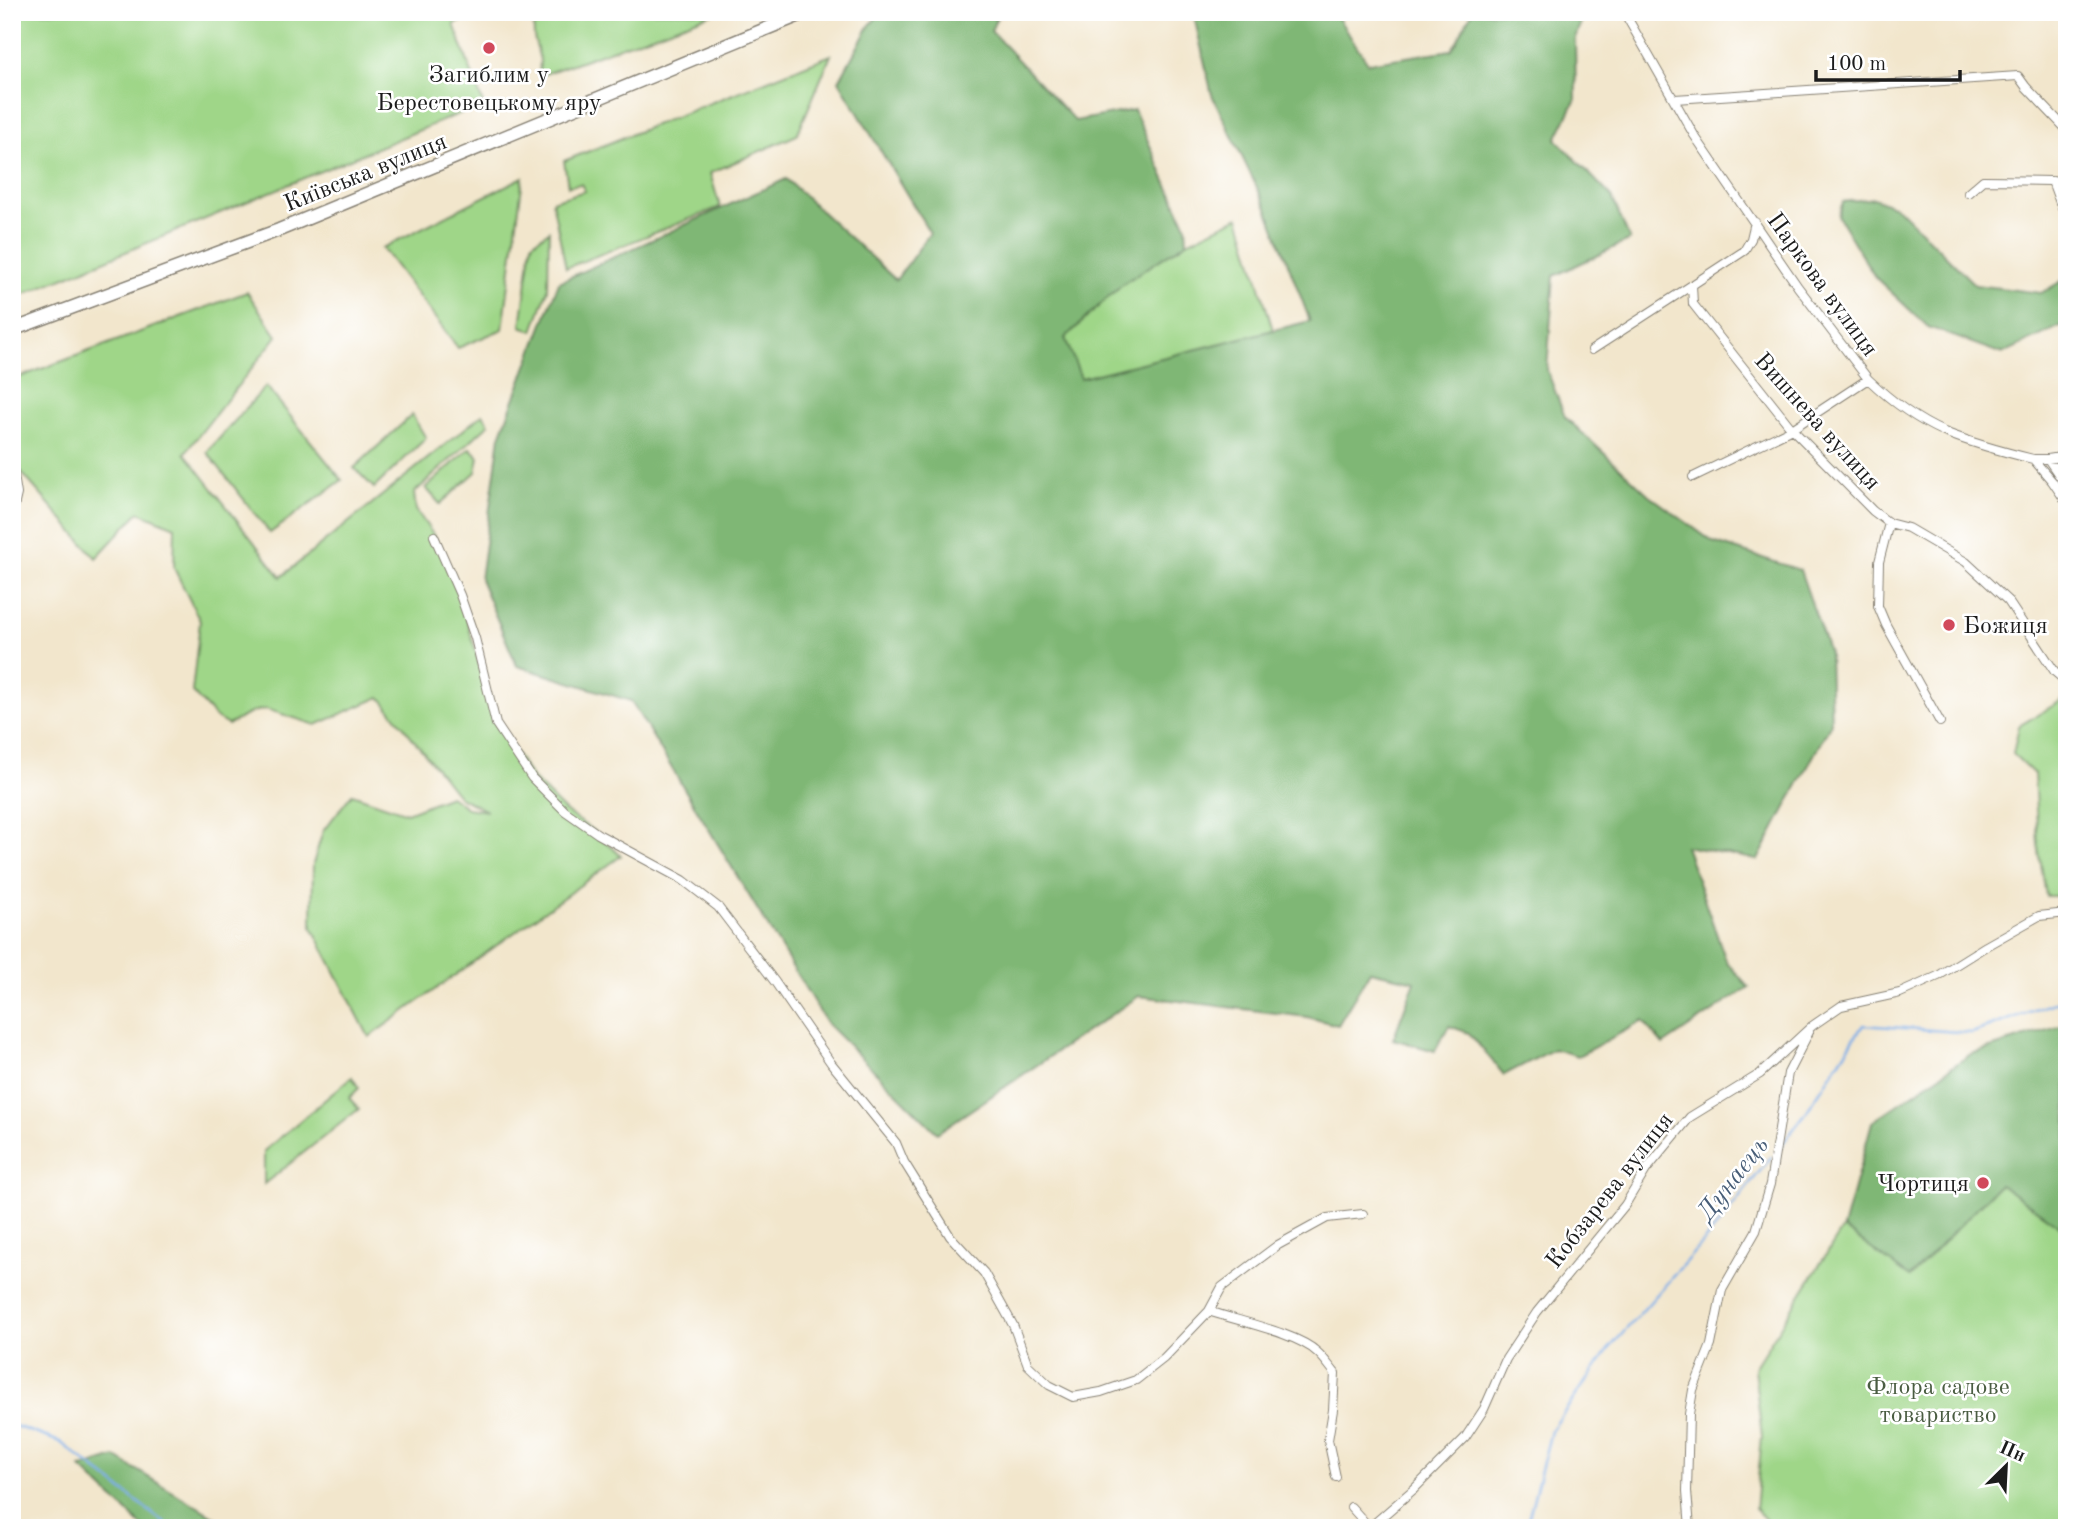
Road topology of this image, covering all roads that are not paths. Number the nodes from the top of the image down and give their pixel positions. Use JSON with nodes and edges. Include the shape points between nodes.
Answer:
{"nodes":[{"id":1,"x":807,"y":12,"type":"edge"},
{"id":2,"x":1624,"y":12,"type":"edge"},
{"id":3,"x":1675,"y":99,"type":"junction"},
{"id":4,"x":2067,"y":130,"type":"edge"},
{"id":5,"x":2052,"y":181,"type":"junction"},
{"id":6,"x":2067,"y":184,"type":"edge"},
{"id":7,"x":1968,"y":193,"type":"dead end"},
{"id":8,"x":2067,"y":213,"type":"edge"},
{"id":9,"x":1755,"y":222,"type":"junction"},
{"id":10,"x":1692,"y":285,"type":"junction"},
{"id":11,"x":12,"y":330,"type":"edge"},
{"id":12,"x":1592,"y":350,"type":"dead end"},
{"id":13,"x":1868,"y":379,"type":"junction"},
{"id":14,"x":1792,"y":429,"type":"junction"},
{"id":15,"x":2067,"y":456,"type":"edge"},
{"id":16,"x":2033,"y":459,"type":"junction"},
{"id":17,"x":2048,"y":459,"type":"junction"},
{"id":18,"x":12,"y":463,"type":"edge"},
{"id":19,"x":1693,"y":477,"type":"dead end"},
{"id":20,"x":2067,"y":487,"type":"edge"},
{"id":21,"x":2067,"y":503,"type":"edge"},
{"id":22,"x":12,"y":514,"type":"edge"},
{"id":23,"x":1889,"y":523,"type":"junction"},
{"id":24,"x":434,"y":536,"type":"dead end"},
{"id":25,"x":2067,"y":678,"type":"edge"},
{"id":26,"x":1940,"y":722,"type":"dead end"},
{"id":27,"x":2067,"y":913,"type":"edge"},
{"id":28,"x":1812,"y":1026,"type":"junction"},
{"id":29,"x":1363,"y":1214,"type":"dead end"},
{"id":30,"x":1209,"y":1311,"type":"junction"},
{"id":31,"x":1336,"y":1477,"type":"dead end"},
{"id":32,"x":1351,"y":1507,"type":"dead end"},
{"id":33,"x":1369,"y":1528,"type":"edge"},
{"id":34,"x":1690,"y":1528,"type":"edge"}],
"edges":[{"from":1,"to":11,"type":"main road","name":"Київська вулиця","via":[[279,230]]},
{"from":2,"to":3,"type":"street","name":"Паркова вулиця"},
{"from":3,"to":4,"type":"street","via":[[2018,76]]},
{"from":3,"to":9,"type":"street","name":"Паркова вулиця","via":[[1694,135]]},
{"from":5,"to":6,"type":"street"},
{"from":5,"to":7,"type":"street","via":[[1983,180]]},
{"from":5,"to":8,"type":"street"},
{"from":9,"to":10,"type":"street","via":[[1744,251]]},
{"from":9,"to":13,"type":"street","name":"Паркова вулиця"},
{"from":10,"to":12,"type":"street"},
{"from":10,"to":14,"type":"street","name":"Вишнева вулиця","via":[[1693,304]]},
{"from":13,"to":14,"type":"street"},
{"from":13,"to":16,"type":"street","name":"Паркова вулиця","via":[[1943,431]]},
{"from":14,"to":19,"type":"street"},
{"from":14,"to":23,"type":"street","name":"Вишнева вулиця"},
{"from":15,"to":17,"type":"street","name":"Паркова вулиця"},
{"from":16,"to":17,"type":"street","name":"Паркова вулиця"},
{"from":16,"to":21,"type":"street"},
{"from":17,"to":20,"type":"street"},
{"from":18,"to":22,"type":"street","via":[[17,494]]},
{"from":23,"to":25,"type":"street","name":"Вишнева вулиця","via":[[1908,528],[1966,562],[2008,601],[2054,672]]},
{"from":23,"to":26,"type":"street","via":[[1879,562],[1878,606]]},
{"from":24,"to":30,"type":"street","via":[[475,638],[496,724],[532,778],[565,811],[598,834],[683,880],[718,907],[831,1063],[896,1143],[950,1236],[984,1273],[1013,1325],[1028,1365],[1049,1385],[1073,1397],[1101,1392],[1136,1380]]},
{"from":27,"to":28,"type":"street","name":"Кобзарева вулиця","via":[[2039,916],[1938,976],[1900,993],[1841,1006]]},
{"from":28,"to":33,"type":"street","name":"Кобзарева вулиця","via":[[1760,1074],[1690,1117],[1537,1312],[1506,1359],[1484,1409],[1465,1438]]},
{"from":28,"to":34,"type":"street","via":[[1788,1073],[1770,1184],[1756,1231],[1722,1290],[1711,1345],[1693,1390],[1687,1491]]},
{"from":29,"to":30,"type":"street","via":[[1327,1218],[1278,1245],[1222,1287]]},
{"from":30,"to":31,"type":"street","via":[[1262,1326],[1316,1350],[1335,1373],[1328,1440]]},
{"from":32,"to":33,"type":"street"}]}
